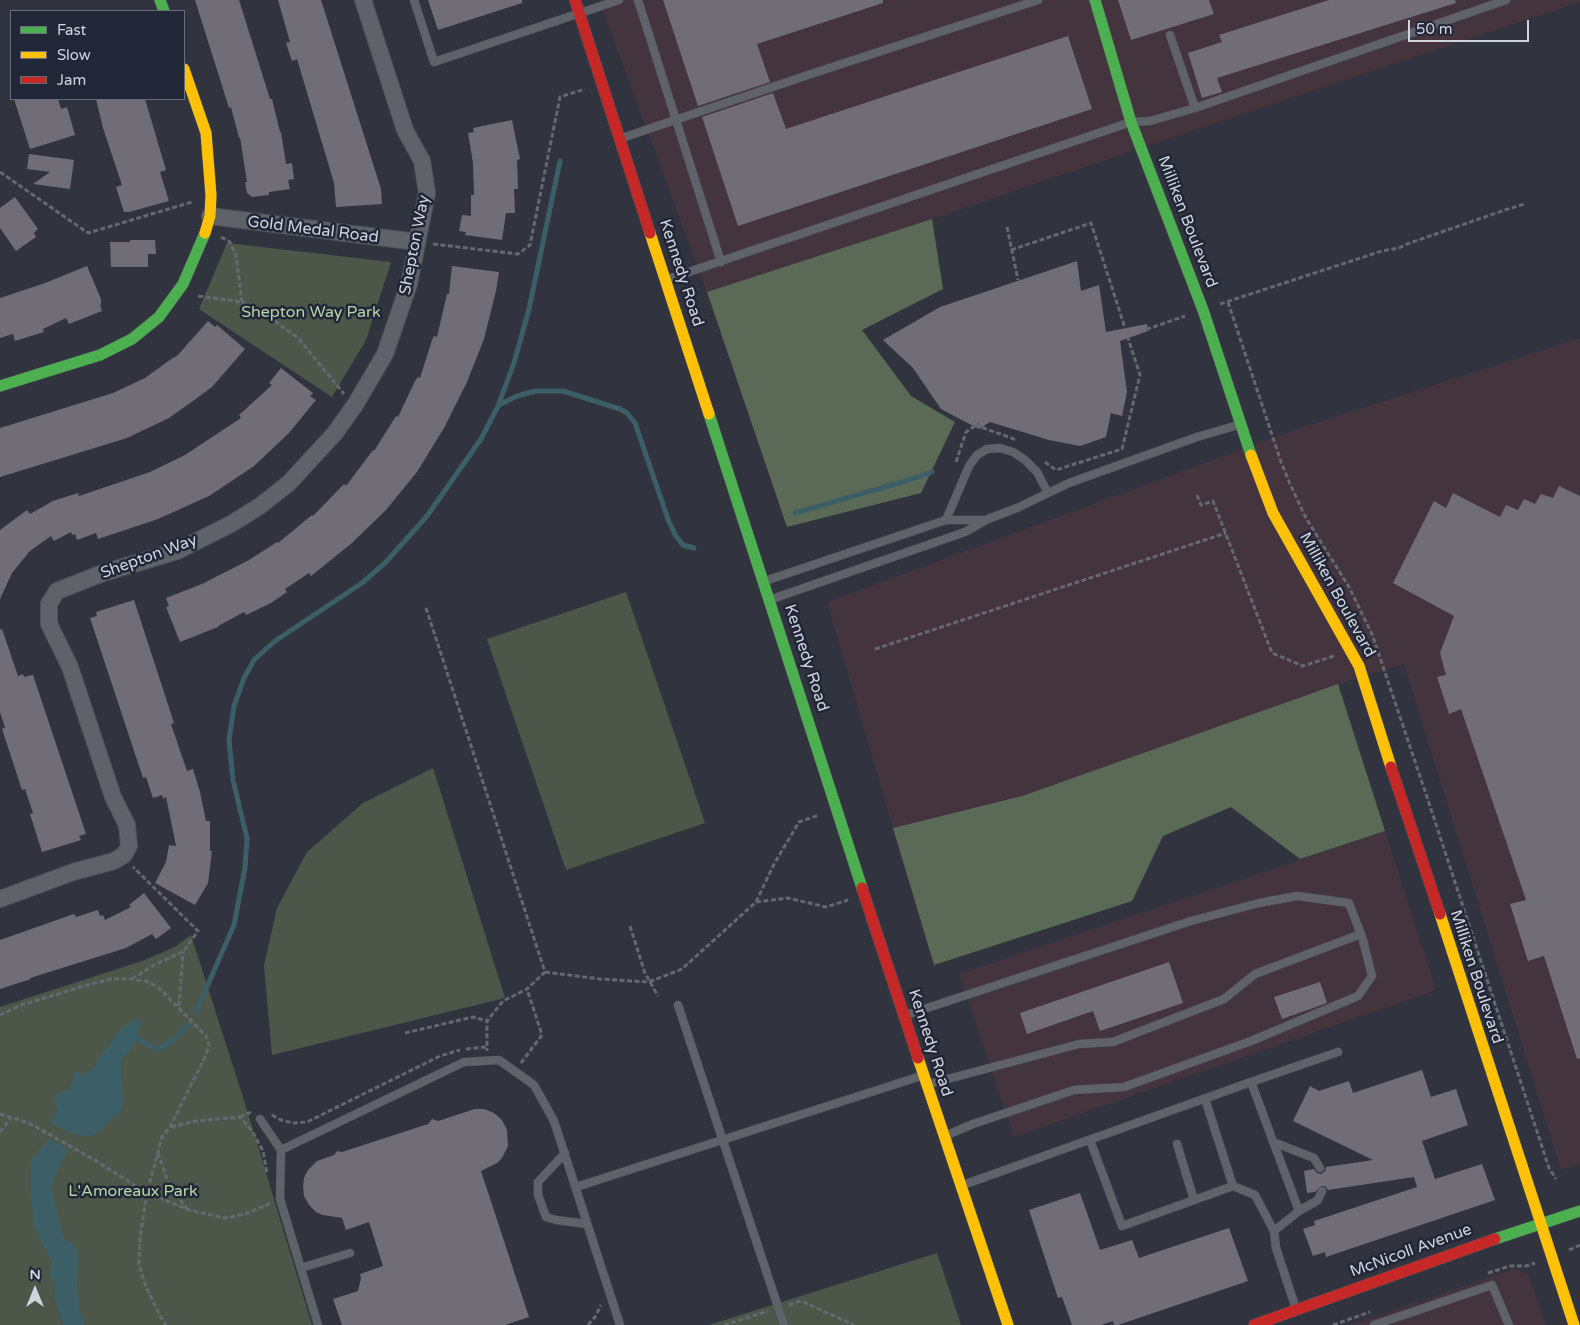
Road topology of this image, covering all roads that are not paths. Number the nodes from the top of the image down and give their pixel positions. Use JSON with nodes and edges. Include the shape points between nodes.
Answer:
{"nodes":[{"id":1,"x":363,"y":0,"type":"edge"},
{"id":2,"x":414,"y":0,"type":"edge"},
{"id":3,"x":575,"y":0,"type":"edge"},
{"id":4,"x":619,"y":0,"type":"edge"},
{"id":5,"x":638,"y":0,"type":"edge"},
{"id":6,"x":1038,"y":0,"type":"edge"},
{"id":7,"x":1095,"y":0,"type":"edge"},
{"id":8,"x":1506,"y":0,"type":"edge"},
{"id":9,"x":580,"y":14,"type":"junction"},
{"id":10,"x":1170,"y":35,"type":"dead end"},
{"id":11,"x":185,"y":72,"type":"edge"},
{"id":12,"x":1195,"y":108,"type":"junction"},
{"id":13,"x":676,"y":120,"type":"junction"},
{"id":14,"x":1132,"y":122,"type":"junction"},
{"id":15,"x":620,"y":139,"type":"junction"},
{"id":16,"x":210,"y":216,"type":"junction"},
{"id":17,"x":417,"y":242,"type":"junction"},
{"id":18,"x":721,"y":262,"type":"junction"},
{"id":19,"x":666,"y":279,"type":"junction"},
{"id":20,"x":0,"y":386,"type":"edge"},
{"id":21,"x":1241,"y":424,"type":"junction"},
{"id":22,"x":1048,"y":493,"type":"junction"},
{"id":23,"x":988,"y":519,"type":"junction"},
{"id":24,"x":946,"y":520,"type":"junction"},
{"id":25,"x":764,"y":582,"type":"junction"},
{"id":26,"x":770,"y":600,"type":"junction"},
{"id":27,"x":0,"y":899,"type":"edge"},
{"id":28,"x":1361,"y":934,"type":"junction"},
{"id":29,"x":678,"y":1005,"type":"dead end"},
{"id":30,"x":904,"y":1016,"type":"junction"},
{"id":31,"x":1338,"y":1052,"type":"dead end"},
{"id":32,"x":925,"y":1080,"type":"junction"},
{"id":33,"x":1251,"y":1082,"type":"junction"},
{"id":34,"x":1205,"y":1099,"type":"junction"},
{"id":35,"x":260,"y":1119,"type":"dead end"},
{"id":36,"x":944,"y":1137,"type":"junction"},
{"id":37,"x":723,"y":1140,"type":"junction"},
{"id":38,"x":1090,"y":1140,"type":"junction"},
{"id":39,"x":1273,"y":1142,"type":"junction"},
{"id":40,"x":1177,"y":1144,"type":"dead end"},
{"id":41,"x":280,"y":1150,"type":"junction"},
{"id":42,"x":565,"y":1153,"type":"junction"},
{"id":43,"x":1320,"y":1168,"type":"dead end"},
{"id":44,"x":961,"y":1186,"type":"junction"},
{"id":45,"x":1233,"y":1186,"type":"junction"},
{"id":46,"x":576,"y":1187,"type":"junction"},
{"id":47,"x":1322,"y":1191,"type":"dead end"},
{"id":48,"x":1194,"y":1200,"type":"junction"},
{"id":49,"x":1299,"y":1211,"type":"junction"},
{"id":50,"x":1580,"y":1211,"type":"edge"},
{"id":51,"x":587,"y":1224,"type":"junction"},
{"id":52,"x":1541,"y":1224,"type":"junction"},
{"id":53,"x":1274,"y":1231,"type":"junction"},
{"id":54,"x":350,"y":1253,"type":"dead end"},
{"id":55,"x":301,"y":1268,"type":"junction"},
{"id":56,"x":1296,"y":1310,"type":"junction"},
{"id":57,"x":318,"y":1325,"type":"edge"},
{"id":58,"x":620,"y":1325,"type":"edge"},
{"id":59,"x":784,"y":1325,"type":"edge"},
{"id":60,"x":1008,"y":1325,"type":"edge"},
{"id":61,"x":1254,"y":1325,"type":"edge"},
{"id":62,"x":1374,"y":1325,"type":"edge"},
{"id":63,"x":1510,"y":1325,"type":"edge"},
{"id":64,"x":1574,"y":1325,"type":"edge"}],
"edges":[{"from":1,"to":17,"type":"street","name":"Shepton Way","via":[[404,130],[422,161],[427,193]]},
{"from":2,"to":9,"type":"lane","via":[[434,62]]},
{"from":3,"to":9,"type":"street","name":"Kennedy Road"},
{"from":4,"to":9,"type":"lane"},
{"from":5,"to":13,"type":"lane"},
{"from":6,"to":13,"type":"lane"},
{"from":7,"to":14,"type":"street","name":"Milliken Boulevard"},
{"from":8,"to":12,"type":"lane"},
{"from":9,"to":15,"type":"street","name":"Kennedy Road"},
{"from":10,"to":12,"type":"lane"},
{"from":11,"to":16,"type":"street","via":[[206,134]]},
{"from":12,"to":14,"type":"lane","via":[[1150,121]]},
{"from":13,"to":15,"type":"lane"},
{"from":13,"to":18,"type":"lane"},
{"from":14,"to":18,"type":"lane"},
{"from":14,"to":21,"type":"street","name":"Milliken Boulevard","via":[[1204,310]]},
{"from":15,"to":19,"type":"street","name":"Kennedy Road"},
{"from":16,"to":17,"type":"street","name":"Gold Medal Road"},
{"from":16,"to":20,"type":"street","via":[[183,284],[159,317],[132,338],[100,355]]},
{"from":17,"to":27,"type":"street","name":"Shepton Way","via":[[409,284],[385,354],[335,433],[289,483],[231,524],[177,550],[57,591],[49,604],[49,624],[70,667],[113,797],[127,825],[129,846],[124,855],[114,862],[73,872]]},
{"from":18,"to":19,"type":"lane"},
{"from":19,"to":25,"type":"street","name":"Kennedy Road"},
{"from":21,"to":22,"type":"lane","via":[[1069,482]]},
{"from":21,"to":52,"type":"street","name":"Milliken Boulevard","via":[[1273,514],[1359,666]]},
{"from":22,"to":23,"type":"lane"},
{"from":22,"to":24,"type":"lane","via":[[1037,472],[1025,460],[1000,448],[987,449],[977,455],[969,466]]},
{"from":23,"to":24,"type":"lane"},
{"from":23,"to":26,"type":"lane","via":[[965,532]]},
{"from":24,"to":25,"type":"lane"},
{"from":25,"to":26,"type":"street","name":"Kennedy Road"},
{"from":26,"to":30,"type":"street","name":"Kennedy Road"},
{"from":28,"to":30,"type":"lane","via":[[1349,903],[1296,896],[1191,921]]},
{"from":28,"to":32,"type":"lane","via":[[1255,974],[1224,999],[1113,1042],[1079,1044]]},
{"from":28,"to":36,"type":"lane","via":[[1372,976],[1358,996],[1251,1041],[1124,1087],[1074,1090]]},
{"from":29,"to":37,"type":"lane"},
{"from":30,"to":32,"type":"street","name":"Kennedy Road"},
{"from":31,"to":33,"type":"lane"},
{"from":32,"to":36,"type":"street","name":"Kennedy Road"},
{"from":32,"to":37,"type":"lane"},
{"from":33,"to":34,"type":"lane"},
{"from":33,"to":39,"type":"lane"},
{"from":34,"to":38,"type":"lane"},
{"from":34,"to":45,"type":"lane"},
{"from":35,"to":41,"type":"lane"},
{"from":36,"to":44,"type":"street","name":"Kennedy Road"},
{"from":37,"to":46,"type":"lane"},
{"from":37,"to":59,"type":"lane"},
{"from":38,"to":44,"type":"lane"},
{"from":38,"to":48,"type":"lane","via":[[1122,1226]]},
{"from":39,"to":43,"type":"lane","via":[[1314,1158]]},
{"from":39,"to":49,"type":"lane"},
{"from":40,"to":48,"type":"lane"},
{"from":41,"to":42,"type":"lane","via":[[464,1062],[499,1060],[534,1085],[554,1121]]},
{"from":41,"to":55,"type":"lane","via":[[280,1199]]},
{"from":42,"to":46,"type":"lane"},
{"from":42,"to":51,"type":"lane","via":[[538,1182],[538,1195],[546,1217]]},
{"from":44,"to":60,"type":"street","name":"Kennedy Road"},
{"from":45,"to":48,"type":"lane"},
{"from":45,"to":53,"type":"lane","via":[[1255,1195]]},
{"from":46,"to":51,"type":"lane"},
{"from":47,"to":49,"type":"lane","via":[[1318,1200]]},
{"from":49,"to":53,"type":"lane"},
{"from":50,"to":52,"type":"street","name":"McNicoll Avenue"},
{"from":51,"to":58,"type":"lane"},
{"from":52,"to":56,"type":"street","name":"McNicoll Avenue"},
{"from":52,"to":64,"type":"street","name":"Milliken Boulevard"},
{"from":53,"to":56,"type":"lane","via":[[1276,1248]]},
{"from":54,"to":55,"type":"lane"},
{"from":55,"to":57,"type":"lane"},
{"from":56,"to":61,"type":"street","name":"McNicoll Avenue"},
{"from":62,"to":63,"type":"lane","via":[[1492,1285]]}]}
